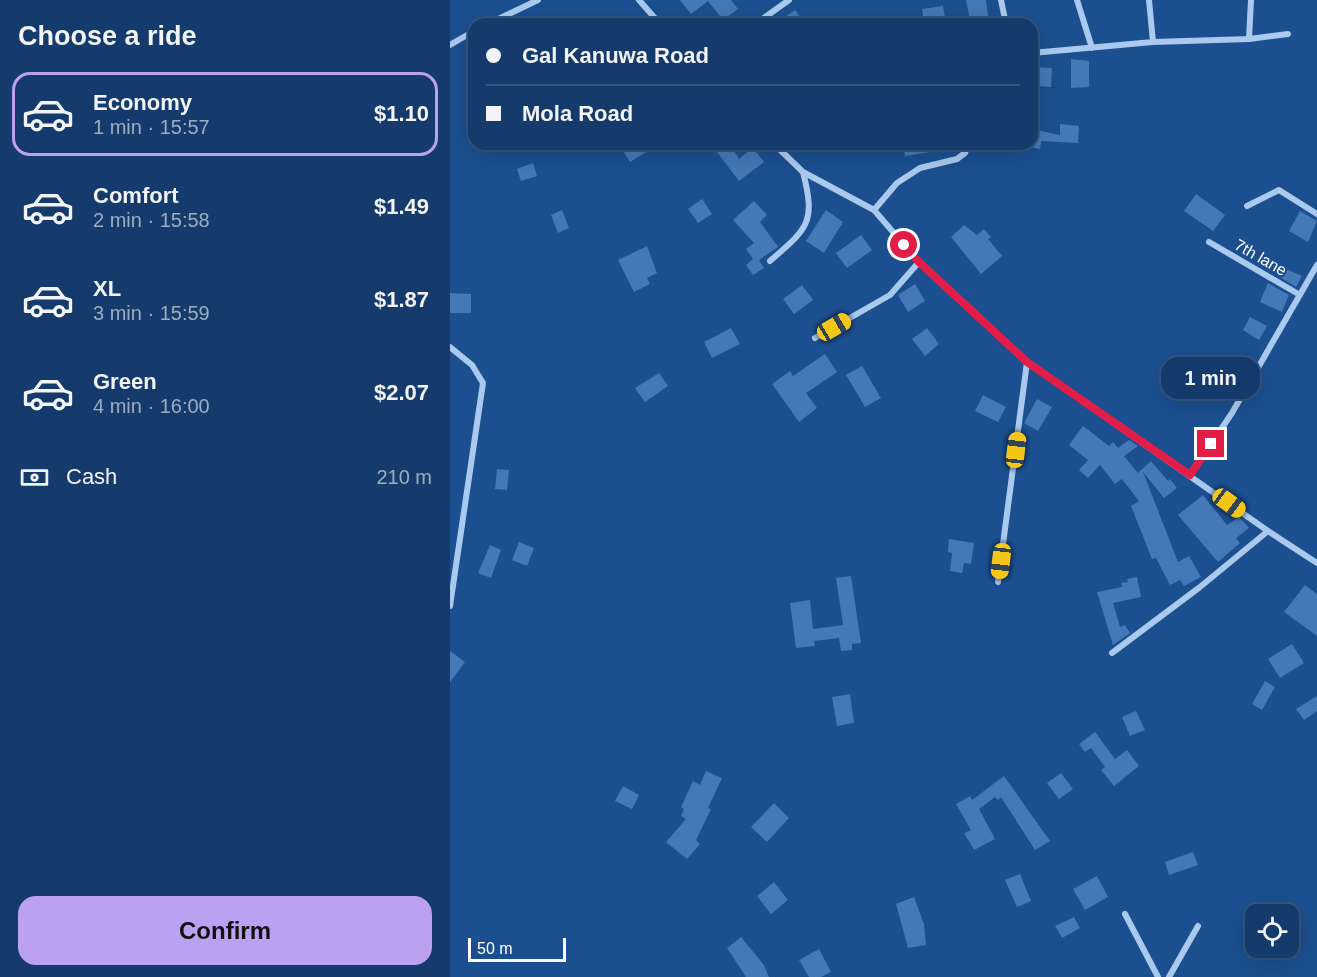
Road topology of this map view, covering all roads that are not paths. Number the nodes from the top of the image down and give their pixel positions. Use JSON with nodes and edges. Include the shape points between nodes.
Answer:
{"nodes":[{"id":1,"x":538,"y":0,"type":"edge"},
{"id":2,"x":639,"y":0,"type":"edge"},
{"id":3,"x":789,"y":0,"type":"edge"},
{"id":4,"x":1001,"y":0,"type":"edge"},
{"id":5,"x":1077,"y":0,"type":"edge"},
{"id":6,"x":1149,"y":0,"type":"edge"},
{"id":7,"x":1251,"y":0,"type":"edge"},
{"id":8,"x":500,"y":18,"type":"edge"},
{"id":9,"x":655,"y":18,"type":"edge"},
{"id":10,"x":765,"y":18,"type":"edge"},
{"id":11,"x":1005,"y":18,"type":"edge"},
{"id":12,"x":468,"y":34,"type":"edge"},
{"id":13,"x":1288,"y":34,"type":"dead end"},
{"id":14,"x":1249,"y":39,"type":"junction"},
{"id":15,"x":1153,"y":42,"type":"junction"},
{"id":16,"x":450,"y":45,"type":"edge"},
{"id":17,"x":1092,"y":48,"type":"junction"},
{"id":18,"x":1038,"y":52,"type":"edge"},
{"id":19,"x":780,"y":150,"type":"edge"},
{"id":20,"x":967,"y":150,"type":"edge"},
{"id":21,"x":802,"y":172,"type":"junction"},
{"id":22,"x":1247,"y":206,"type":"dead end"},
{"id":23,"x":874,"y":210,"type":"junction"},
{"id":24,"x":1317,"y":214,"type":"edge"},
{"id":25,"x":1209,"y":242,"type":"dead end"},
{"id":26,"x":770,"y":261,"type":"dead end"},
{"id":27,"x":919,"y":262,"type":"junction"},
{"id":28,"x":1317,"y":268,"type":"edge"},
{"id":29,"x":1300,"y":295,"type":"junction"},
{"id":30,"x":815,"y":338,"type":"dead end"},
{"id":31,"x":450,"y":347,"type":"edge"},
{"id":32,"x":1027,"y":362,"type":"junction"},
{"id":33,"x":1190,"y":475,"type":"junction"},
{"id":34,"x":1268,"y":531,"type":"junction"},
{"id":35,"x":1317,"y":563,"type":"edge"},
{"id":36,"x":998,"y":582,"type":"dead end"},
{"id":37,"x":450,"y":606,"type":"edge"},
{"id":38,"x":1112,"y":653,"type":"dead end"},
{"id":39,"x":1125,"y":914,"type":"dead end"},
{"id":40,"x":1198,"y":926,"type":"dead end"},
{"id":41,"x":1158,"y":977,"type":"edge"},
{"id":42,"x":1169,"y":977,"type":"edge"}],
"edges":[{"from":1,"to":8,"type":"street"},
{"from":2,"to":9,"type":"street"},
{"from":3,"to":10,"type":"street"},
{"from":4,"to":11,"type":"street"},
{"from":5,"to":17,"type":"street"},
{"from":6,"to":15,"type":"street"},
{"from":7,"to":14,"type":"street"},
{"from":12,"to":16,"type":"street"},
{"from":13,"to":14,"type":"street"},
{"from":14,"to":15,"type":"street"},
{"from":15,"to":17,"type":"street"},
{"from":17,"to":18,"type":"street"},
{"from":19,"to":21,"type":"street"},
{"from":20,"to":23,"type":"street","via":[[957,159],[920,168],[897,183]]},
{"from":21,"to":23,"type":"street"},
{"from":21,"to":26,"type":"street","via":[[811,202],[802,233]]},
{"from":22,"to":24,"type":"street","via":[[1279,190]]},
{"from":23,"to":27,"type":"street"},
{"from":25,"to":29,"type":"street","name":"7th lane"},
{"from":27,"to":30,"type":"street","via":[[890,295]]},
{"from":27,"to":32,"type":"street"},
{"from":28,"to":29,"type":"street"},
{"from":29,"to":33,"type":"street","via":[[1232,413]]},
{"from":31,"to":37,"type":"street","via":[[472,365],[483,383]]},
{"from":32,"to":33,"type":"street"},
{"from":32,"to":36,"type":"street"},
{"from":33,"to":34,"type":"street"},
{"from":34,"to":35,"type":"street"},
{"from":34,"to":38,"type":"street"},
{"from":39,"to":41,"type":"street"},
{"from":40,"to":42,"type":"street"}]}
